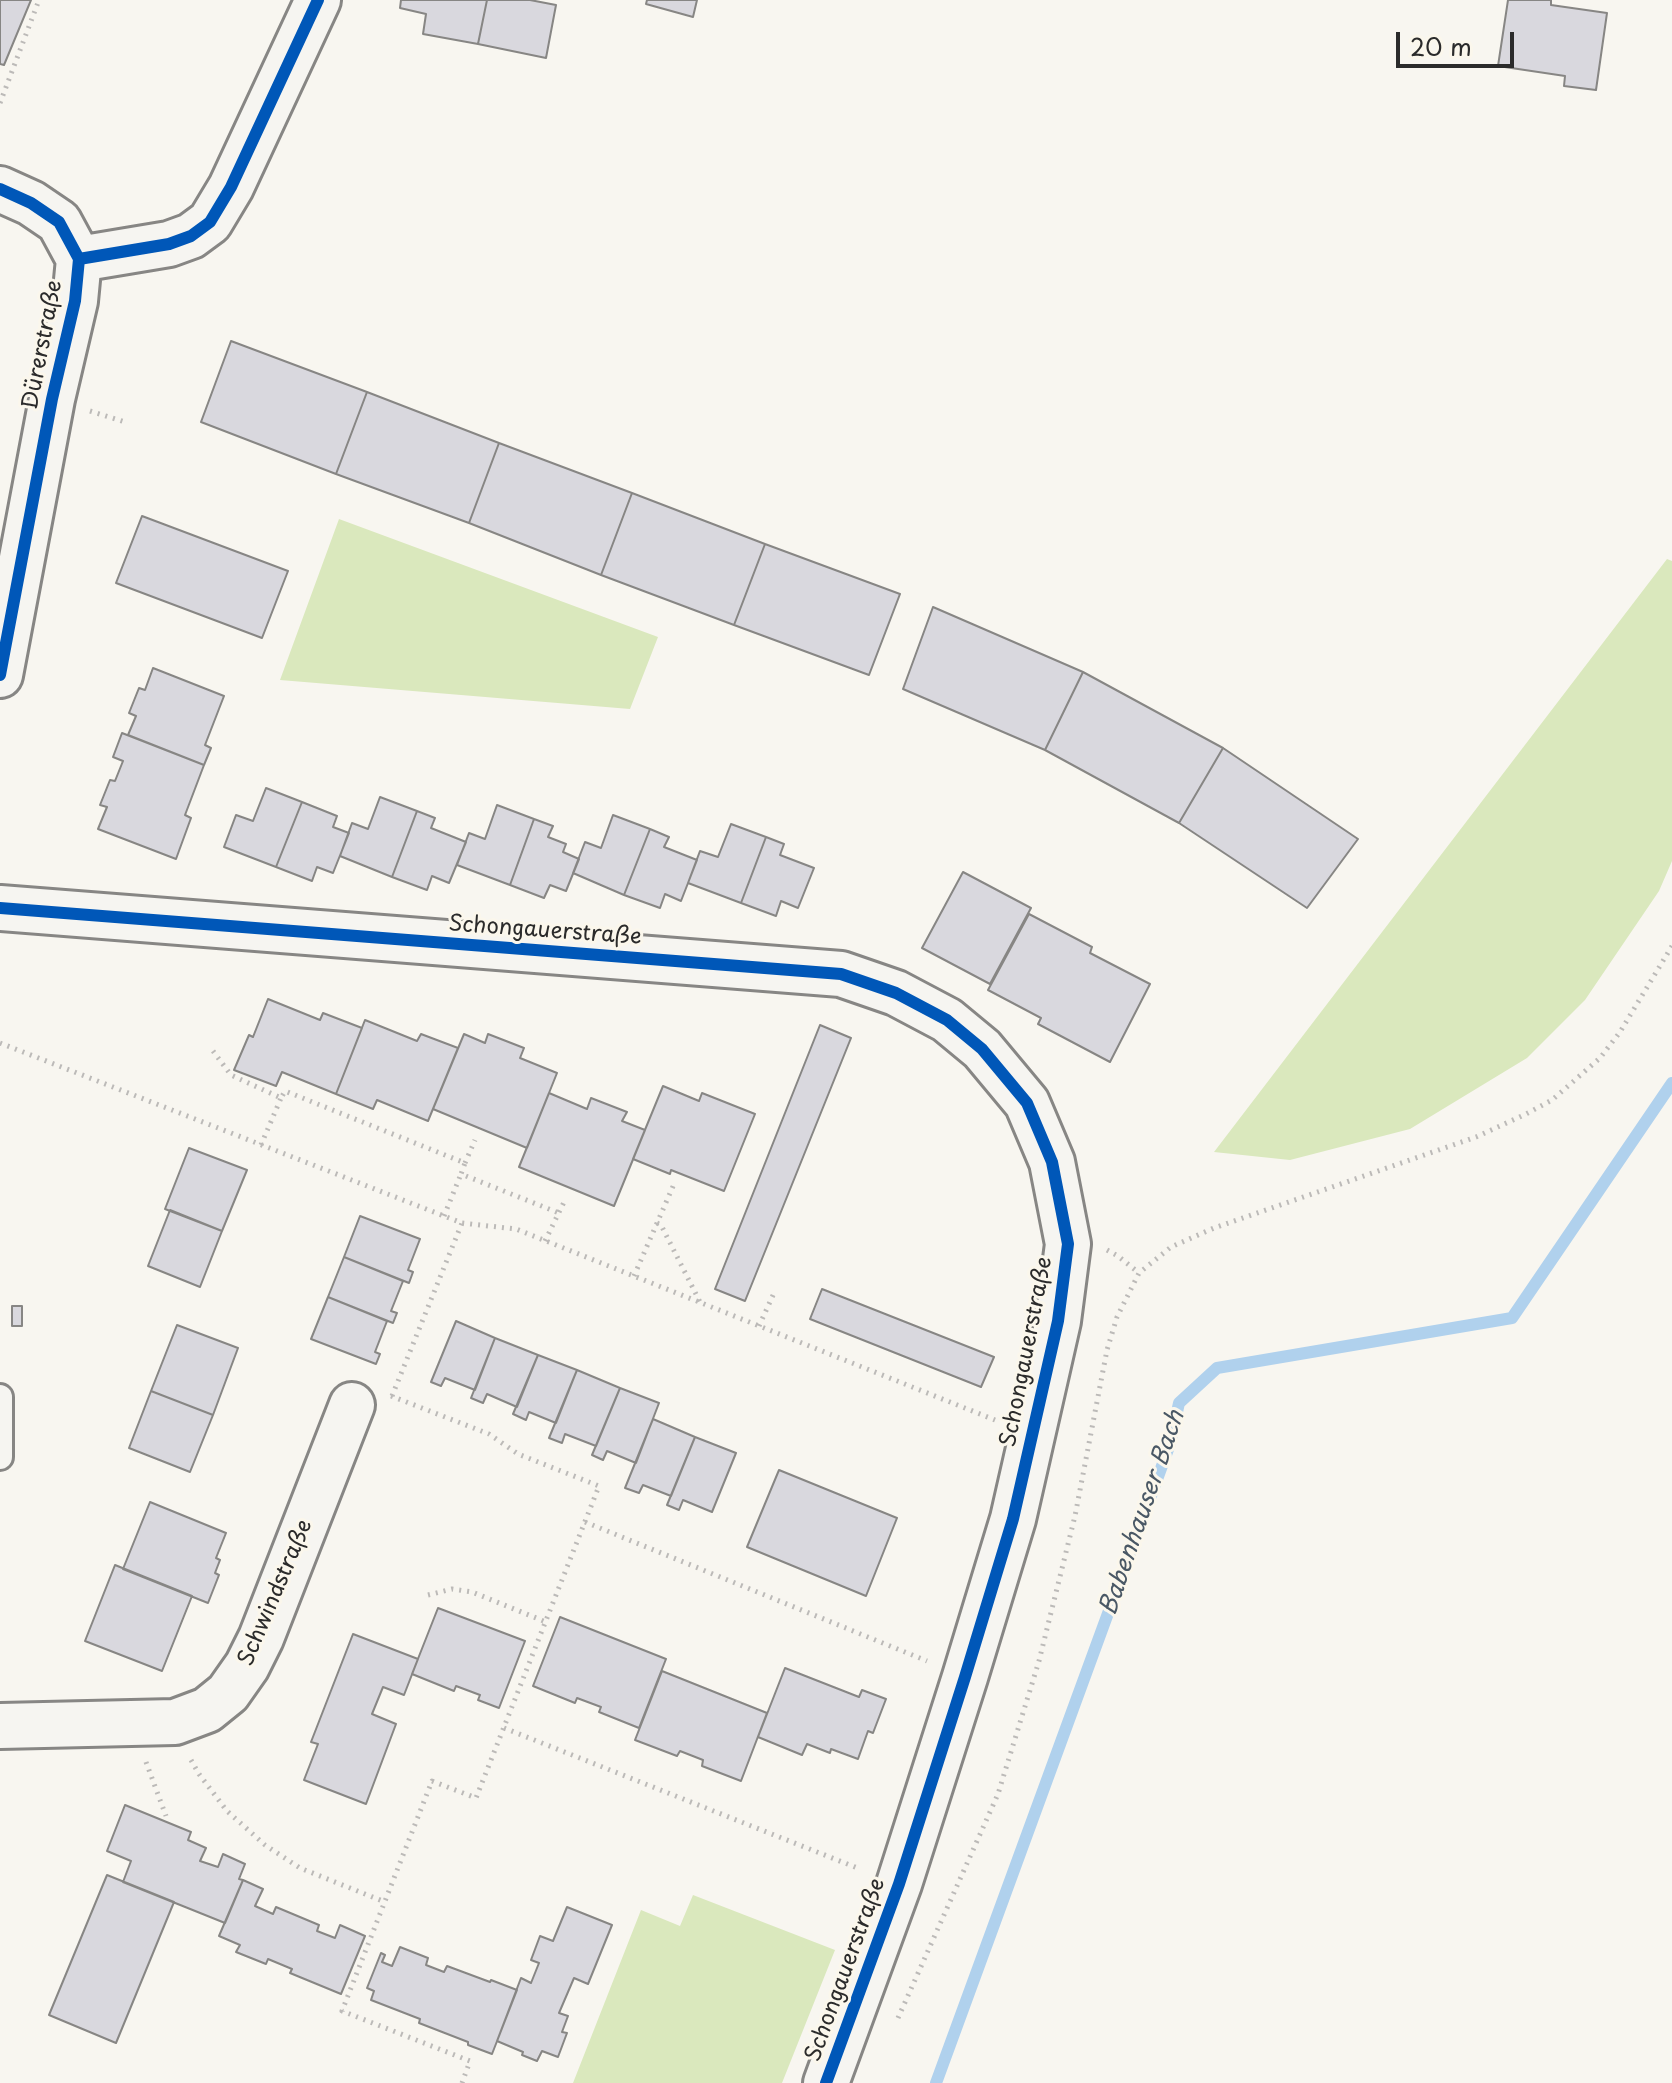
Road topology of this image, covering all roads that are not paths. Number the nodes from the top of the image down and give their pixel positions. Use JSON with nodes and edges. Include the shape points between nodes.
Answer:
{"nodes":[{"id":1,"x":318,"y":0,"type":"edge"},
{"id":2,"x":0,"y":189,"type":"edge"},
{"id":3,"x":79,"y":259,"type":"junction"},
{"id":4,"x":0,"y":675,"type":"edge"},
{"id":5,"x":0,"y":908,"type":"edge"},
{"id":6,"x":0,"y":1397,"type":"edge"},
{"id":7,"x":352,"y":1405,"type":"dead end"},
{"id":8,"x":0,"y":1457,"type":"edge"},
{"id":9,"x":0,"y":1726,"type":"edge"},
{"id":10,"x":826,"y":2083,"type":"edge"}],
"edges":[{"from":1,"to":3,"type":"street","name":"Dürerstraße","via":[[210,222],[169,244]]},
{"from":2,"to":3,"type":"street","via":[[59,222]]},
{"from":3,"to":4,"type":"street","name":"Dürerstraße"},
{"from":5,"to":10,"type":"street","name":"Schongauerstraße","via":[[841,974],[896,993],[947,1020],[982,1049],[1027,1103],[1052,1162],[1068,1244],[1058,1321],[1013,1519],[965,1677],[899,1884]]},
{"from":6,"to":8,"type":"lane"},
{"from":7,"to":9,"type":"street","name":"Schwindstraße","via":[[261,1638],[228,1693],[207,1710],[175,1722]]}]}
